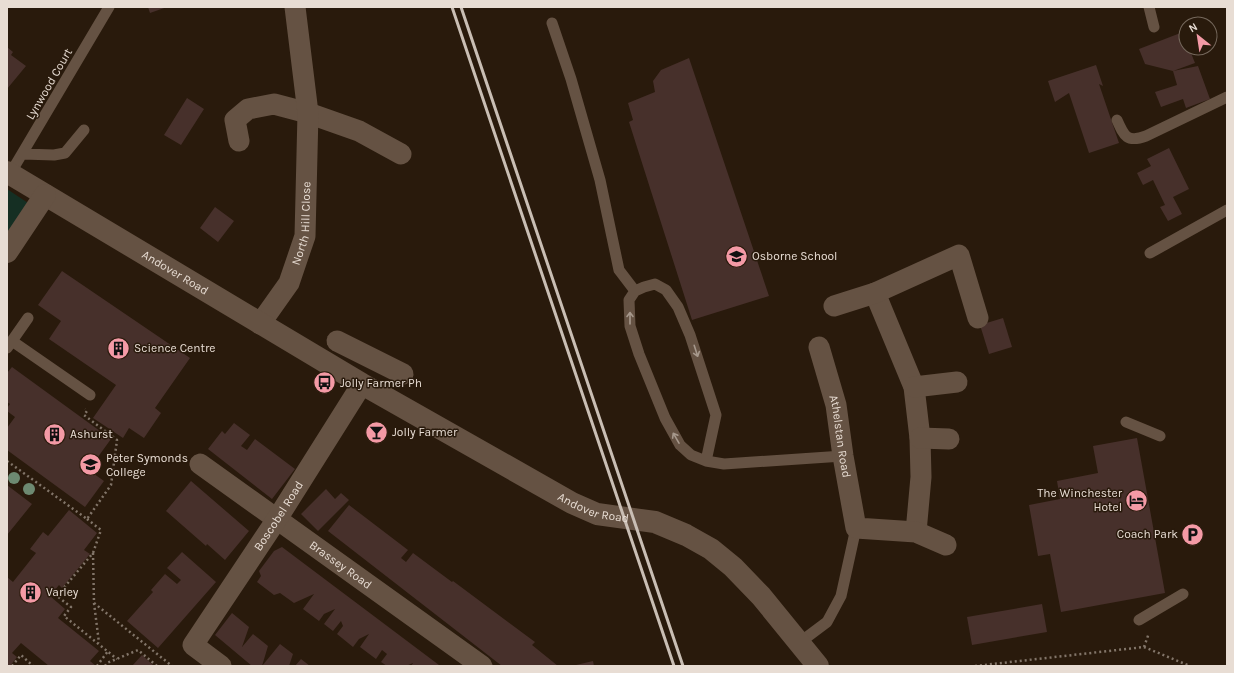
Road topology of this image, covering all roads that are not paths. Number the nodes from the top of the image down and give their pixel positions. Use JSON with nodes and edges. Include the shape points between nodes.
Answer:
{"nodes":[{"id":1,"x":109,"y":7,"type":"edge"},
{"id":2,"x":295,"y":7,"type":"edge"},
{"id":3,"x":1149,"y":7,"type":"edge"},
{"id":4,"x":552,"y":23,"type":"dead end"},
{"id":5,"x":1154,"y":27,"type":"dead end"},
{"id":6,"x":1227,"y":97,"type":"edge"},
{"id":7,"x":308,"y":113,"type":"junction"},
{"id":8,"x":1117,"y":120,"type":"dead end"},
{"id":9,"x":84,"y":130,"type":"dead end"},
{"id":10,"x":239,"y":141,"type":"dead end"},
{"id":11,"x":23,"y":154,"type":"junction"},
{"id":12,"x":401,"y":154,"type":"dead end"},
{"id":13,"x":8,"y":173,"type":"edge"},
{"id":14,"x":45,"y":195,"type":"junction"},
{"id":15,"x":1227,"y":210,"type":"edge"},
{"id":16,"x":7,"y":252,"type":"edge"},
{"id":17,"x":1150,"y":253,"type":"dead end"},
{"id":18,"x":635,"y":291,"type":"junction"},
{"id":19,"x":875,"y":293,"type":"junction"},
{"id":20,"x":834,"y":306,"type":"dead end"},
{"id":21,"x":28,"y":318,"type":"dead end"},
{"id":22,"x":978,"y":318,"type":"dead end"},
{"id":23,"x":260,"y":324,"type":"junction"},
{"id":24,"x":337,"y":341,"type":"dead end"},
{"id":25,"x":10,"y":344,"type":"edge"},
{"id":26,"x":819,"y":347,"type":"dead end"},
{"id":27,"x":358,"y":351,"type":"junction"},
{"id":28,"x":343,"y":373,"type":"junction"},
{"id":29,"x":403,"y":374,"type":"dead end"},
{"id":30,"x":957,"y":382,"type":"dead end"},
{"id":31,"x":362,"y":384,"type":"junction"},
{"id":32,"x":914,"y":388,"type":"junction"},
{"id":33,"x":90,"y":395,"type":"dead end"},
{"id":34,"x":1126,"y":422,"type":"dead end"},
{"id":35,"x":1160,"y":436,"type":"dead end"},
{"id":36,"x":920,"y":438,"type":"junction"},
{"id":37,"x":949,"y":439,"type":"dead end"},
{"id":38,"x":843,"y":456,"type":"junction"},
{"id":39,"x":706,"y":461,"type":"junction"},
{"id":40,"x":200,"y":464,"type":"dead end"},
{"id":41,"x":277,"y":519,"type":"junction"},
{"id":42,"x":856,"y":528,"type":"junction"},
{"id":43,"x":916,"y":532,"type":"junction"},
{"id":44,"x":946,"y":545,"type":"dead end"},
{"id":45,"x":1183,"y":594,"type":"dead end"},
{"id":46,"x":1139,"y":620,"type":"dead end"},
{"id":47,"x":799,"y":643,"type":"junction"},
{"id":48,"x":221,"y":666,"type":"edge"},
{"id":49,"x":482,"y":666,"type":"edge"},
{"id":50,"x":818,"y":666,"type":"edge"}],
"edges":[{"from":1,"to":11,"type":"lane","name":"Lynwood Court"},
{"from":2,"to":7,"type":"street","name":"North Hill Close"},
{"from":3,"to":5,"type":"lane"},
{"from":4,"to":18,"type":"lane","via":[[600,180],[618,270]]},
{"from":6,"to":8,"type":"lane","via":[[1137,139],[1125,136]]},
{"from":7,"to":10,"type":"street","via":[[274,104],[248,109],[236,120]]},
{"from":7,"to":12,"type":"street","via":[[360,132]]},
{"from":7,"to":23,"type":"street","name":"North Hill Close","via":[[305,236],[289,283]]},
{"from":9,"to":11,"type":"lane","via":[[65,153]]},
{"from":11,"to":13,"type":"lane","name":"Lynwood Court"},
{"from":13,"to":14,"type":"main road","name":"Andover Road"},
{"from":14,"to":16,"type":"main road"},
{"from":14,"to":23,"type":"main road","name":"Andover Road"},
{"from":15,"to":17,"type":"lane"},
{"from":39,"to":18,"type":"lane","one_way":true,"via":[[691,455],[680,445],[665,418],[630,326],[629,300]]},
{"from":18,"to":39,"type":"lane","one_way":true,"via":[[655,284],[666,290],[678,307],[690,335],[716,415]]},
{"from":19,"to":20,"type":"street"},
{"from":19,"to":22,"type":"street","via":[[959,255]]},
{"from":19,"to":32,"type":"street"},
{"from":21,"to":25,"type":"lane"},
{"from":23,"to":28,"type":"main road","name":"Andover Road"},
{"from":24,"to":27,"type":"street"},
{"from":25,"to":33,"type":"lane"},
{"from":26,"to":38,"type":"street","name":"Athelstan Road","via":[[836,405]]},
{"from":27,"to":28,"type":"street"},
{"from":27,"to":29,"type":"street"},
{"from":28,"to":31,"type":"main road","name":"Andover Road"},
{"from":30,"to":32,"type":"street"},
{"from":31,"to":41,"type":"street","name":"Boscobel Road"},
{"from":31,"to":47,"type":"main road","name":"Andover Road","via":[[572,503],[597,514],[655,522],[711,549],[733,567]]},
{"from":32,"to":36,"type":"street"},
{"from":34,"to":35,"type":"lane"},
{"from":36,"to":37,"type":"street"},
{"from":36,"to":43,"type":"street"},
{"from":38,"to":39,"type":"lane","via":[[724,464]]},
{"from":38,"to":42,"type":"street","name":"Athelstan Road"},
{"from":40,"to":41,"type":"street","name":"Brassey Road"},
{"from":41,"to":48,"type":"street","name":"Boscobel Road","via":[[193,645]]},
{"from":41,"to":49,"type":"street","name":"Brassey Road"},
{"from":42,"to":43,"type":"street"},
{"from":42,"to":47,"type":"lane","name":"Athelstan Road","via":[[841,596],[827,622]]},
{"from":43,"to":44,"type":"street"},
{"from":45,"to":46,"type":"lane"},
{"from":47,"to":50,"type":"main road","name":"Andover Road"}]}
